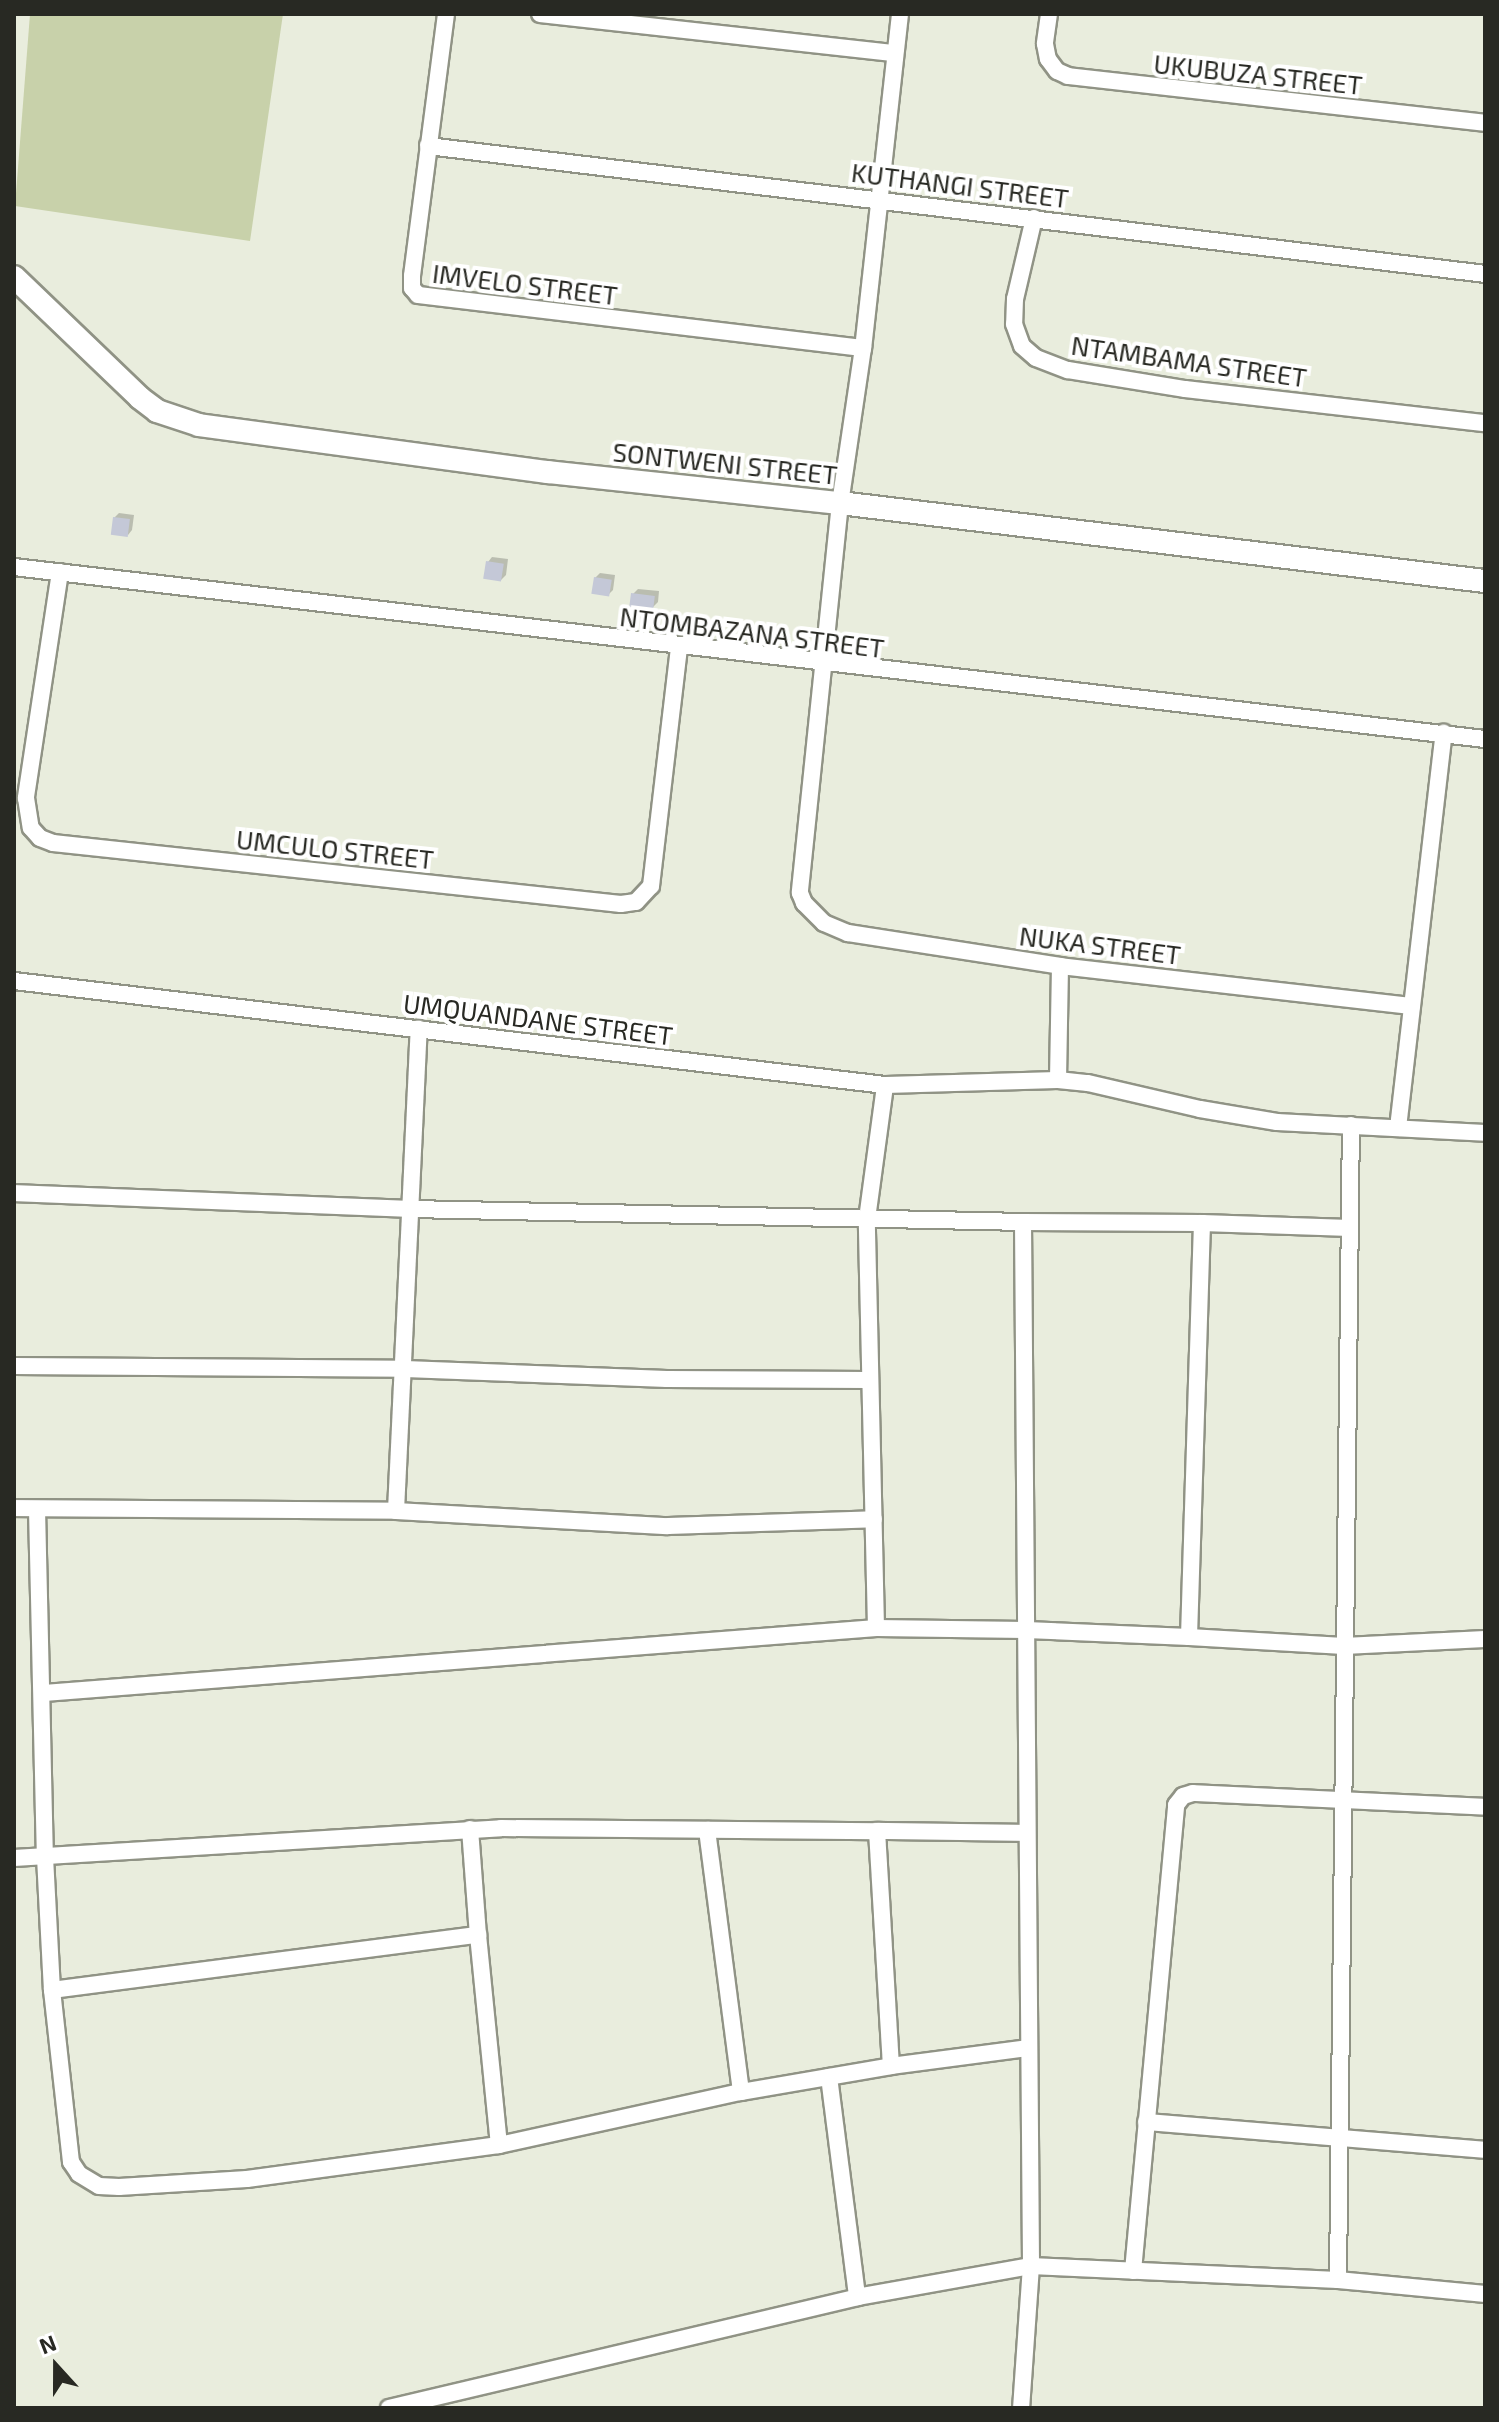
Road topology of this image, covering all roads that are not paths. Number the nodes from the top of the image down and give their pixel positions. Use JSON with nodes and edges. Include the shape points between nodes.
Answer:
{"nodes":[{"id":1,"x":446,"y":14,"type":"edge"},
{"id":2,"x":540,"y":14,"type":"edge"},
{"id":3,"x":900,"y":14,"type":"edge"},
{"id":4,"x":1049,"y":14,"type":"edge"},
{"id":5,"x":895,"y":53,"type":"junction"},
{"id":6,"x":1485,"y":123,"type":"edge"},
{"id":7,"x":428,"y":146,"type":"junction"},
{"id":8,"x":877,"y":199,"type":"junction"},
{"id":9,"x":1034,"y":218,"type":"junction"},
{"id":10,"x":1485,"y":274,"type":"edge"},
{"id":11,"x":14,"y":277,"type":"edge"},
{"id":12,"x":863,"y":348,"type":"junction"},
{"id":13,"x":1485,"y":423,"type":"edge"},
{"id":14,"x":840,"y":503,"type":"junction"},
{"id":15,"x":14,"y":567,"type":"edge"},
{"id":16,"x":60,"y":572,"type":"junction"},
{"id":17,"x":1485,"y":581,"type":"edge"},
{"id":18,"x":679,"y":648,"type":"junction"},
{"id":19,"x":825,"y":665,"type":"junction"},
{"id":20,"x":1444,"y":733,"type":"junction"},
{"id":21,"x":1485,"y":739,"type":"edge"},
{"id":22,"x":1060,"y":966,"type":"junction"},
{"id":23,"x":14,"y":981,"type":"edge"},
{"id":24,"x":1412,"y":1006,"type":"junction"},
{"id":25,"x":419,"y":1029,"type":"junction"},
{"id":26,"x":1058,"y":1080,"type":"junction"},
{"id":27,"x":885,"y":1085,"type":"junction"},
{"id":28,"x":1351,"y":1125,"type":"junction"},
{"id":29,"x":1398,"y":1128,"type":"junction"},
{"id":30,"x":1485,"y":1133,"type":"edge"},
{"id":31,"x":14,"y":1193,"type":"edge"},
{"id":32,"x":410,"y":1209,"type":"junction"},
{"id":33,"x":867,"y":1219,"type":"junction"},
{"id":34,"x":1023,"y":1222,"type":"junction"},
{"id":35,"x":1202,"y":1223,"type":"junction"},
{"id":36,"x":1350,"y":1228,"type":"junction"},
{"id":37,"x":14,"y":1366,"type":"edge"},
{"id":38,"x":405,"y":1369,"type":"junction"},
{"id":39,"x":869,"y":1380,"type":"junction"},
{"id":40,"x":14,"y":1508,"type":"edge"},
{"id":41,"x":37,"y":1509,"type":"junction"},
{"id":42,"x":396,"y":1511,"type":"junction"},
{"id":43,"x":874,"y":1519,"type":"junction"},
{"id":44,"x":876,"y":1628,"type":"junction"},
{"id":45,"x":1026,"y":1630,"type":"junction"},
{"id":46,"x":1189,"y":1637,"type":"junction"},
{"id":47,"x":1485,"y":1639,"type":"edge"},
{"id":48,"x":1344,"y":1646,"type":"junction"},
{"id":49,"x":44,"y":1693,"type":"junction"},
{"id":50,"x":1345,"y":1801,"type":"junction"},
{"id":51,"x":1485,"y":1807,"type":"edge"},
{"id":52,"x":470,"y":1829,"type":"junction"},
{"id":53,"x":707,"y":1830,"type":"junction"},
{"id":54,"x":877,"y":1831,"type":"junction"},
{"id":55,"x":1025,"y":1833,"type":"junction"},
{"id":56,"x":45,"y":1857,"type":"junction"},
{"id":57,"x":14,"y":1858,"type":"edge"},
{"id":58,"x":478,"y":1935,"type":"junction"},
{"id":59,"x":52,"y":1990,"type":"junction"},
{"id":60,"x":1027,"y":2048,"type":"junction"},
{"id":61,"x":891,"y":2066,"type":"junction"},
{"id":62,"x":829,"y":2077,"type":"junction"},
{"id":63,"x":741,"y":2092,"type":"junction"},
{"id":64,"x":1146,"y":2122,"type":"junction"},
{"id":65,"x":1340,"y":2138,"type":"junction"},
{"id":66,"x":499,"y":2145,"type":"junction"},
{"id":67,"x":1485,"y":2150,"type":"edge"},
{"id":68,"x":1031,"y":2266,"type":"junction"},
{"id":69,"x":1133,"y":2271,"type":"junction"},
{"id":70,"x":1338,"y":2280,"type":"junction"},
{"id":71,"x":1485,"y":2294,"type":"edge"},
{"id":72,"x":857,"y":2297,"type":"junction"},
{"id":73,"x":389,"y":2408,"type":"edge"},
{"id":74,"x":1021,"y":2408,"type":"edge"}],
"edges":[{"from":1,"to":7,"type":"street","name":"IMVELO STREET"},
{"from":2,"to":5,"type":"street"},
{"from":3,"to":5,"type":"street"},
{"from":4,"to":6,"type":"street","name":"UKUBUZA STREET","via":[[1048,59],[1057,71],[1089,80]]},
{"from":5,"to":8,"type":"street"},
{"from":7,"to":8,"type":"street","name":"KUTHANGI STREET"},
{"from":7,"to":12,"type":"street","name":"IMVELO STREET","via":[[412,276],[418,295]]},
{"from":8,"to":9,"type":"street","name":"KUTHANGI STREET"},
{"from":8,"to":12,"type":"street"},
{"from":9,"to":10,"type":"street","name":"KUTHANGI STREET"},
{"from":9,"to":13,"type":"street","name":"NTAMBAMA STREET","via":[[1014,324],[1022,346],[1036,358],[1068,370],[1185,389]]},
{"from":11,"to":14,"type":"street","name":"SONTWENI STREET","via":[[140,398],[179,421],[548,472]]},
{"from":12,"to":14,"type":"street"},
{"from":14,"to":17,"type":"street","name":"SONTWENI STREET"},
{"from":14,"to":19,"type":"street"},
{"from":15,"to":16,"type":"street","name":"NTOMBAZANA STREET"},
{"from":16,"to":18,"type":"street","name":"NTOMBAZANA STREET"},
{"from":16,"to":18,"type":"street","name":"UMCULO STREET","via":[[26,798],[31,828],[53,843],[606,903],[636,902],[651,886]]},
{"from":18,"to":19,"type":"street","name":"NTOMBAZANA STREET"},
{"from":19,"to":20,"type":"street","name":"NTOMBAZANA STREET"},
{"from":19,"to":22,"type":"street","name":"NUKA STREET","via":[[800,893],[813,915],[848,933]]},
{"from":20,"to":21,"type":"street","name":"NTOMBAZANA STREET"},
{"from":20,"to":24,"type":"street"},
{"from":22,"to":24,"type":"street","name":"NUKA STREET"},
{"from":22,"to":26,"type":"street"},
{"from":23,"to":25,"type":"street","name":"UMQUANDANE STREET"},
{"from":24,"to":29,"type":"street"},
{"from":25,"to":27,"type":"street","name":"UMQUANDANE STREET"},
{"from":25,"to":32,"type":"street"},
{"from":26,"to":27,"type":"street","name":"UMQUANDANE STREET"},
{"from":26,"to":28,"type":"street","name":"UMQUANDANE STREET","via":[[1237,1116]]},
{"from":27,"to":33,"type":"street"},
{"from":28,"to":29,"type":"street","name":"UMQUANDANE STREET"},
{"from":28,"to":36,"type":"street"},
{"from":29,"to":30,"type":"street","name":"UMQUANDANE STREET"},
{"from":31,"to":32,"type":"street"},
{"from":32,"to":33,"type":"street"},
{"from":32,"to":38,"type":"street"},
{"from":33,"to":34,"type":"street"},
{"from":33,"to":39,"type":"street"},
{"from":34,"to":35,"type":"street"},
{"from":34,"to":45,"type":"street"},
{"from":35,"to":36,"type":"street"},
{"from":35,"to":46,"type":"street"},
{"from":36,"to":48,"type":"street"},
{"from":37,"to":38,"type":"street"},
{"from":38,"to":39,"type":"street"},
{"from":38,"to":42,"type":"street"},
{"from":39,"to":43,"type":"street"},
{"from":40,"to":41,"type":"street"},
{"from":41,"to":42,"type":"street"},
{"from":41,"to":49,"type":"street"},
{"from":42,"to":43,"type":"street","via":[[668,1526]]},
{"from":43,"to":44,"type":"street"},
{"from":44,"to":45,"type":"street"},
{"from":44,"to":49,"type":"street"},
{"from":45,"to":46,"type":"street"},
{"from":45,"to":55,"type":"street"},
{"from":46,"to":48,"type":"street"},
{"from":47,"to":48,"type":"street"},
{"from":48,"to":50,"type":"street"},
{"from":49,"to":56,"type":"street"},
{"from":50,"to":51,"type":"street"},
{"from":50,"to":64,"type":"street","via":[[1193,1793],[1176,1805]]},
{"from":50,"to":65,"type":"street"},
{"from":52,"to":53,"type":"street"},
{"from":52,"to":56,"type":"street"},
{"from":52,"to":58,"type":"street"},
{"from":53,"to":54,"type":"street"},
{"from":53,"to":63,"type":"street"},
{"from":54,"to":55,"type":"street"},
{"from":54,"to":61,"type":"street"},
{"from":55,"to":60,"type":"street"},
{"from":56,"to":57,"type":"street"},
{"from":56,"to":59,"type":"street"},
{"from":58,"to":59,"type":"street"},
{"from":58,"to":66,"type":"street"},
{"from":59,"to":66,"type":"street","via":[[71,2162],[87,2181],[99,2186],[247,2179]]},
{"from":60,"to":61,"type":"street"},
{"from":60,"to":68,"type":"street"},
{"from":61,"to":62,"type":"street"},
{"from":62,"to":63,"type":"street"},
{"from":62,"to":72,"type":"street"},
{"from":63,"to":66,"type":"street"},
{"from":64,"to":65,"type":"street"},
{"from":64,"to":69,"type":"street"},
{"from":65,"to":67,"type":"street"},
{"from":65,"to":70,"type":"street"},
{"from":68,"to":69,"type":"street"},
{"from":68,"to":72,"type":"street"},
{"from":68,"to":74,"type":"street"},
{"from":69,"to":70,"type":"street"},
{"from":70,"to":71,"type":"street"},
{"from":72,"to":73,"type":"street"}]}
